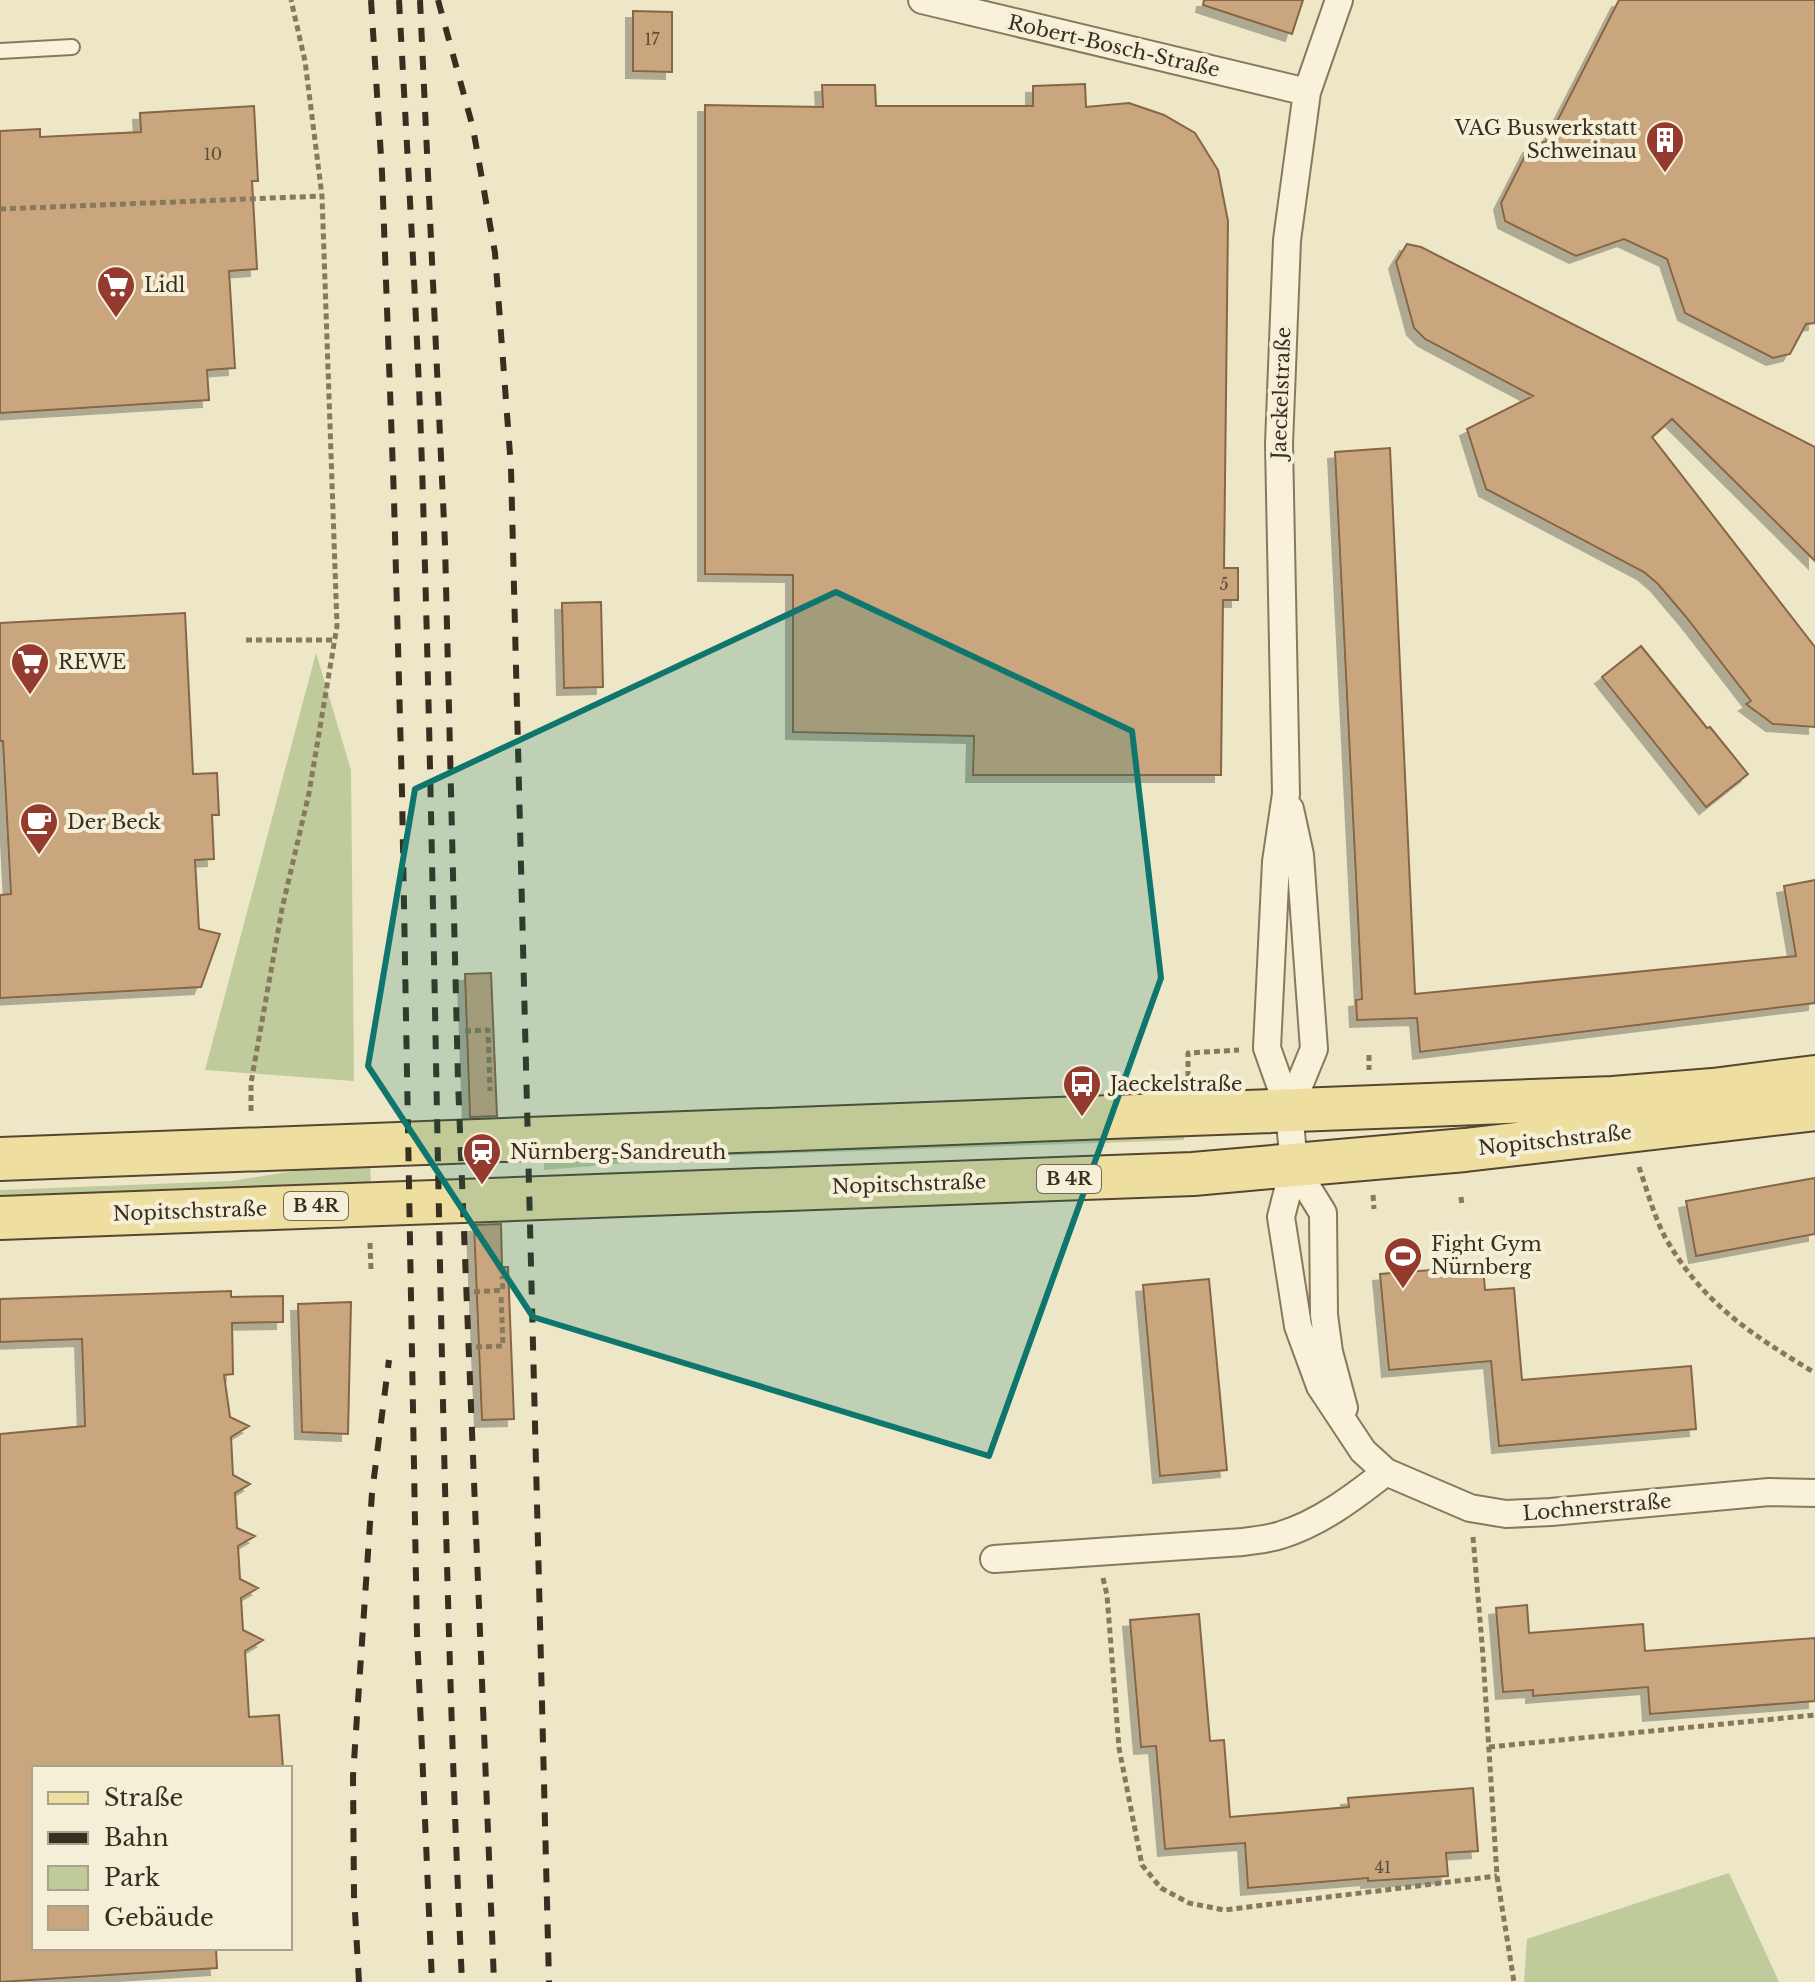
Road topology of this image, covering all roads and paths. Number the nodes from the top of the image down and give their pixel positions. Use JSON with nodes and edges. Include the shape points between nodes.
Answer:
{"nodes":[{"id":1,"x":291,"y":0,"type":"edge"},
{"id":2,"x":922,"y":0,"type":"edge"},
{"id":3,"x":1339,"y":0,"type":"edge"},
{"id":4,"x":72,"y":47,"type":"dead end"},
{"id":5,"x":0,"y":51,"type":"edge"},
{"id":6,"x":1307,"y":92,"type":"junction"},
{"id":7,"x":322,"y":196,"type":"junction"},
{"id":8,"x":0,"y":209,"type":"edge"},
{"id":9,"x":246,"y":640,"type":"dead end"},
{"id":10,"x":334,"y":640,"type":"junction"},
{"id":11,"x":1286,"y":794,"type":"junction"},
{"id":12,"x":465,"y":1031,"type":"dead end"},
{"id":13,"x":1188,"y":1053,"type":"dead end"},
{"id":14,"x":1369,"y":1055,"type":"dead end"},
{"id":15,"x":1369,"y":1070,"type":"dead end"},
{"id":16,"x":1188,"y":1077,"type":"dead end"},
{"id":17,"x":1815,"y":1077,"type":"edge"},
{"id":18,"x":490,"y":1091,"type":"dead end"},
{"id":19,"x":1815,"y":1109,"type":"edge"},
{"id":20,"x":1289,"y":1110,"type":"junction"},
{"id":21,"x":251,"y":1111,"type":"dead end"},
{"id":22,"x":0,"y":1159,"type":"edge"},
{"id":23,"x":1294,"y":1166,"type":"junction"},
{"id":24,"x":1639,"y":1167,"type":"dead end"},
{"id":25,"x":1373,"y":1195,"type":"dead end"},
{"id":26,"x":1461,"y":1197,"type":"dead end"},
{"id":27,"x":1462,"y":1206,"type":"dead end"},
{"id":28,"x":1374,"y":1209,"type":"dead end"},
{"id":29,"x":0,"y":1218,"type":"edge"},
{"id":30,"x":370,"y":1243,"type":"dead end"},
{"id":31,"x":371,"y":1269,"type":"dead end"},
{"id":32,"x":502,"y":1276,"type":"dead end"},
{"id":33,"x":474,"y":1292,"type":"dead end"},
{"id":34,"x":501,"y":1295,"type":"dead end"},
{"id":35,"x":476,"y":1347,"type":"dead end"},
{"id":36,"x":1815,"y":1373,"type":"edge"},
{"id":37,"x":1349,"y":1428,"type":"junction"},
{"id":38,"x":1386,"y":1472,"type":"junction"},
{"id":39,"x":1815,"y":1493,"type":"edge"},
{"id":40,"x":1470,"y":1508,"type":"junction"},
{"id":41,"x":1097,"y":1553,"type":"junction"},
{"id":42,"x":994,"y":1559,"type":"dead end"},
{"id":43,"x":1815,"y":1715,"type":"edge"},
{"id":44,"x":1489,"y":1747,"type":"junction"},
{"id":45,"x":1497,"y":1876,"type":"junction"},
{"id":46,"x":1514,"y":1982,"type":"edge"}],
"edges":[{"from":1,"to":7,"type":"path","via":[[305,61]]},
{"from":2,"to":6,"type":"street","name":"Robert-Bosch-Straße"},
{"from":3,"to":6,"type":"street","name":"Jaeckelstraße"},
{"from":4,"to":5,"type":"lane"},
{"from":6,"to":11,"type":"street","name":"Jaeckelstraße","via":[[1287,240],[1279,444]]},
{"from":7,"to":8,"type":"path"},
{"from":7,"to":10,"type":"path"},
{"from":9,"to":10,"type":"path"},
{"from":10,"to":21,"type":"path","via":[[309,793],[279,924],[251,1083]]},
{"from":11,"to":20,"type":"street","name":"Jaeckelstraße","via":[[1276,862],[1267,1048]]},
{"from":11,"to":20,"type":"street","name":"Jaeckelstraße","via":[[1300,855],[1314,1049]]},
{"from":12,"to":18,"type":"path","via":[[488,1030]]},
{"from":13,"to":16,"type":"path"},
{"from":14,"to":15,"type":"path"},
{"from":17,"to":20,"type":"main road","name":"Nopitschstraße","via":[[1628,1097]]},
{"from":19,"to":23,"type":"main road","name":"Nopitschstraße","number":"B 4R"},
{"from":20,"to":22,"type":"main road","name":"Nopitschstraße"},
{"from":20,"to":23,"type":"street","name":"Lochnerstraße"},
{"from":23,"to":29,"type":"main road","name":"Nopitschstraße","number":"B 4R","via":[[1170,1175]]},
{"from":23,"to":37,"type":"street","name":"Lochnerstraße","via":[[1323,1213],[1324,1315]]},
{"from":23,"to":37,"type":"street","name":"Lochnerstraße","via":[[1281,1217],[1293,1304],[1308,1360]]},
{"from":24,"to":36,"type":"path","via":[[1664,1236],[1701,1290],[1748,1332]]},
{"from":25,"to":28,"type":"path"},
{"from":26,"to":27,"type":"path"},
{"from":30,"to":31,"type":"path"},
{"from":32,"to":33,"type":"path","via":[[503,1290]]},
{"from":34,"to":35,"type":"path","via":[[503,1346]]},
{"from":37,"to":38,"type":"street","name":"Lochnerstraße","via":[[1363,1451]]},
{"from":38,"to":40,"type":"street","name":"Lochnerstraße"},
{"from":38,"to":41,"type":"street","via":[[1347,1502],[1281,1535]]},
{"from":39,"to":40,"type":"street","name":"Lochnerstraße","via":[[1769,1492],[1506,1514]]},
{"from":40,"to":44,"type":"path"},
{"from":41,"to":42,"type":"street"},
{"from":41,"to":45,"type":"path","via":[[1107,1595],[1119,1748],[1142,1865],[1161,1888],[1189,1903],[1224,1910]]},
{"from":43,"to":44,"type":"path"},
{"from":44,"to":45,"type":"path"},
{"from":45,"to":46,"type":"path"}]}
